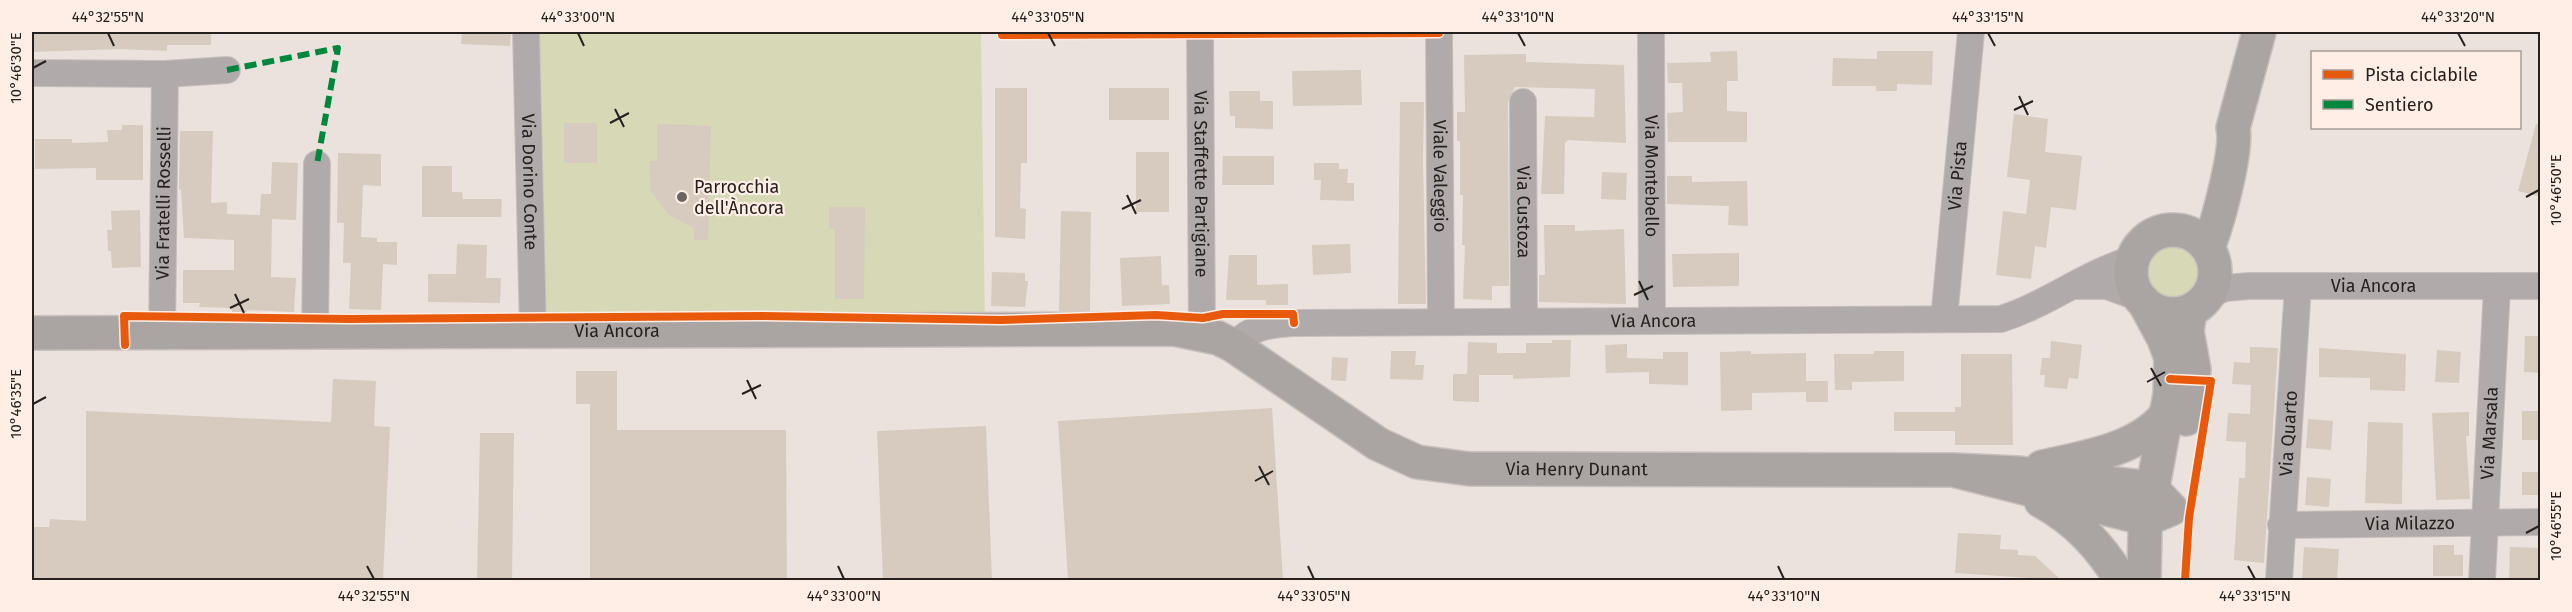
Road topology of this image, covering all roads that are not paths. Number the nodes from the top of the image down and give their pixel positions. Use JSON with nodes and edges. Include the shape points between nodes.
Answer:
{"nodes":[{"id":1,"x":526,"y":32,"type":"edge"},
{"id":2,"x":1200,"y":32,"type":"edge"},
{"id":3,"x":1439,"y":32,"type":"edge"},
{"id":4,"x":1651,"y":32,"type":"edge"},
{"id":5,"x":1971,"y":32,"type":"edge"},
{"id":6,"x":2259,"y":32,"type":"edge"},
{"id":7,"x":226,"y":70,"type":"dead end"},
{"id":8,"x":32,"y":73,"type":"edge"},
{"id":9,"x":165,"y":74,"type":"junction"},
{"id":10,"x":1522,"y":102,"type":"dead end"},
{"id":11,"x":2233,"y":128,"type":"junction"},
{"id":12,"x":317,"y":164,"type":"dead end"},
{"id":13,"x":2169,"y":230,"type":"junction"},
{"id":14,"x":2208,"y":247,"type":"junction"},
{"id":15,"x":2133,"y":259,"type":"junction"},
{"id":16,"x":2072,"y":286,"type":"junction"},
{"id":17,"x":2298,"y":286,"type":"junction"},
{"id":18,"x":2541,"y":286,"type":"edge"},
{"id":19,"x":2497,"y":287,"type":"junction"},
{"id":20,"x":2142,"y":300,"type":"junction"},
{"id":21,"x":2199,"y":303,"type":"junction"},
{"id":22,"x":1944,"y":319,"type":"junction"},
{"id":23,"x":1524,"y":320,"type":"junction"},
{"id":24,"x":1441,"y":321,"type":"junction"},
{"id":25,"x":1652,"y":321,"type":"junction"},
{"id":26,"x":32,"y":333,"type":"edge"},
{"id":27,"x":162,"y":333,"type":"junction"},
{"id":28,"x":315,"y":333,"type":"junction"},
{"id":29,"x":533,"y":333,"type":"junction"},
{"id":30,"x":1202,"y":334,"type":"junction"},
{"id":31,"x":1234,"y":346,"type":"junction"},
{"id":32,"x":2165,"y":416,"type":"junction"},
{"id":33,"x":2015,"y":480,"type":"junction"},
{"id":34,"x":2156,"y":506,"type":"junction"},
{"id":35,"x":2487,"y":521,"type":"junction"},
{"id":36,"x":2541,"y":522,"type":"edge"},
{"id":37,"x":2281,"y":525,"type":"junction"},
{"id":38,"x":2121,"y":580,"type":"edge"},
{"id":39,"x":2144,"y":580,"type":"edge"},
{"id":40,"x":2164,"y":580,"type":"edge"},
{"id":41,"x":2279,"y":580,"type":"edge"},
{"id":42,"x":2482,"y":580,"type":"edge"}],
"edges":[{"from":1,"to":29,"type":"street","name":"Via Dorino Conte"},
{"from":2,"to":30,"type":"street","name":"Via Staffette Partigiane"},
{"from":3,"to":24,"type":"street","name":"Viale Valeggio"},
{"from":4,"to":25,"type":"street","name":"Via Montebello"},
{"from":5,"to":22,"type":"street","name":"Via Pista"},
{"from":6,"to":11,"type":"main road"},
{"from":7,"to":9,"type":"street"},
{"from":8,"to":9,"type":"street"},
{"from":9,"to":27,"type":"street","name":"Via Fratelli Rosselli"},
{"from":10,"to":23,"type":"street","name":"Via Custoza"},
{"from":11,"to":13,"type":"main road","via":[[2226,135],[2206,199]]},
{"from":11,"to":14,"type":"main road","via":[[2236,140]]},
{"from":12,"to":28,"type":"street"},
{"from":13,"to":14,"type":"main road","via":[[2187,232]]},
{"from":13,"to":15,"type":"main road","via":[[2149,237]]},
{"from":14,"to":21,"type":"main road","via":[[2215,278]]},
{"from":15,"to":16,"type":"street","name":"Via Ancora","via":[[2094,272]]},
{"from":15,"to":20,"type":"main road","via":[[2131,278]]},
{"from":16,"to":20,"type":"street","name":"Via Ancora","via":[[2107,286]]},
{"from":16,"to":22,"type":"street","name":"Via Ancora","via":[[2001,319]]},
{"from":17,"to":19,"type":"street","name":"Via Ancora"},
{"from":17,"to":21,"type":"street","name":"Via Ancora","via":[[2225,288]]},
{"from":17,"to":37,"type":"street","name":"Via Quarto"},
{"from":18,"to":19,"type":"street","name":"Via Ancora"},
{"from":19,"to":35,"type":"street","name":"Via Marsala"},
{"from":20,"to":21,"type":"main road","name":"Via Ancora","via":[[2173,315]]},
{"from":20,"to":32,"type":"main road","via":[[2171,358]]},
{"from":21,"to":34,"type":"main road","via":[[2187,331],[2194,370]]},
{"from":22,"to":25,"type":"street","name":"Via Ancora"},
{"from":23,"to":24,"type":"street","name":"Via Ancora"},
{"from":23,"to":25,"type":"street","name":"Via Ancora"},
{"from":24,"to":31,"type":"street","name":"Via Ancora","via":[[1262,325],[1242,336]]},
{"from":26,"to":27,"type":"main road","name":"Via Ancora"},
{"from":27,"to":28,"type":"main road","name":"Via Ancora"},
{"from":28,"to":29,"type":"main road","name":"Via Ancora"},
{"from":29,"to":30,"type":"main road","name":"Via Ancora","via":[[1174,329]]},
{"from":30,"to":31,"type":"main road","name":"Via Ancora"},
{"from":31,"to":33,"type":"main road","name":"Via Henry Dunant","via":[[1378,444],[1417,462],[1470,469],[1953,470]]},
{"from":32,"to":33,"type":"main road","via":[[2153,429],[2124,445]]},
{"from":32,"to":34,"type":"main road"},
{"from":33,"to":34,"type":"main road"},
{"from":33,"to":38,"type":"main road","via":[[2067,515],[2108,558]]},
{"from":34,"to":39,"type":"main road"},
{"from":34,"to":40,"type":"main road","via":[[2166,534]]},
{"from":35,"to":36,"type":"street","name":"Via Milazzo"},
{"from":35,"to":37,"type":"street","name":"Via Milazzo"},
{"from":35,"to":42,"type":"street","name":"Via Marsala"},
{"from":37,"to":41,"type":"street","name":"Via Quarto"}]}
